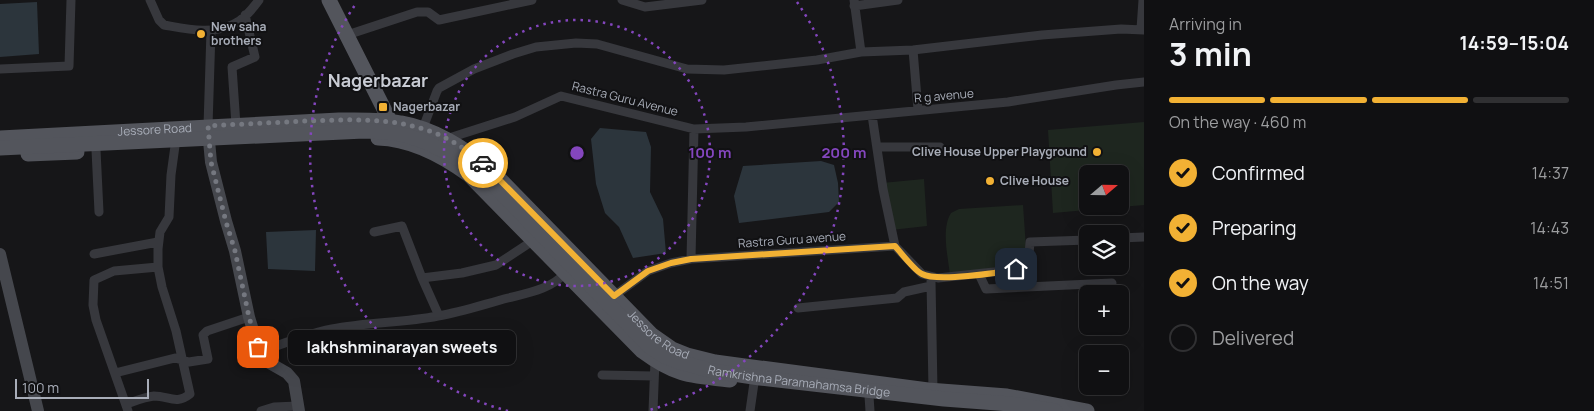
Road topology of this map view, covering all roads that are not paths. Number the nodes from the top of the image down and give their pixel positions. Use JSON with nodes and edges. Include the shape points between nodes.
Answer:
{"nodes":[{"id":1,"x":71,"y":0,"type":"edge"},
{"id":2,"x":150,"y":0,"type":"edge"},
{"id":3,"x":260,"y":0,"type":"edge"},
{"id":4,"x":329,"y":0,"type":"edge"},
{"id":5,"x":532,"y":0,"type":"edge"},
{"id":6,"x":622,"y":0,"type":"edge"},
{"id":7,"x":702,"y":0,"type":"edge"},
{"id":8,"x":898,"y":0,"type":"edge"},
{"id":9,"x":1143,"y":0,"type":"edge"},
{"id":10,"x":854,"y":3,"type":"edge"},
{"id":11,"x":245,"y":15,"type":"junction"},
{"id":12,"x":1143,"y":30,"type":"edge"},
{"id":13,"x":211,"y":31,"type":"junction"},
{"id":14,"x":347,"y":35,"type":"junction"},
{"id":15,"x":913,"y":50,"type":"junction"},
{"id":16,"x":861,"y":52,"type":"junction"},
{"id":17,"x":0,"y":68,"type":"edge"},
{"id":18,"x":1144,"y":82,"type":"edge"},
{"id":19,"x":918,"y":110,"type":"junction"},
{"id":20,"x":872,"y":115,"type":"junction"},
{"id":21,"x":390,"y":122,"type":"junction"},
{"id":22,"x":236,"y":124,"type":"junction"},
{"id":23,"x":208,"y":126,"type":"junction"},
{"id":24,"x":746,"y":127,"type":"joint"},
{"id":25,"x":423,"y":128,"type":"junction"},
{"id":26,"x":694,"y":129,"type":"junction"},
{"id":27,"x":0,"y":138,"type":"edge"},
{"id":28,"x":390,"y":139,"type":"junction"},
{"id":29,"x":446,"y":139,"type":"junction"},
{"id":30,"x":209,"y":144,"type":"junction"},
{"id":31,"x":175,"y":146,"type":"junction"},
{"id":32,"x":940,"y":146,"type":"dead end"},
{"id":33,"x":877,"y":147,"type":"junction"},
{"id":34,"x":0,"y":148,"type":"edge"},
{"id":35,"x":96,"y":150,"type":"junction"},
{"id":36,"x":0,"y":155,"type":"edge"},
{"id":37,"x":438,"y":155,"type":"junction"},
{"id":38,"x":99,"y":212,"type":"dead end"},
{"id":39,"x":374,"y":232,"type":"dead end"},
{"id":40,"x":1144,"y":237,"type":"edge"},
{"id":41,"x":1129,"y":238,"type":"edge"},
{"id":42,"x":534,"y":240,"type":"junction"},
{"id":43,"x":1079,"y":240,"type":"edge"},
{"id":44,"x":158,"y":242,"type":"junction"},
{"id":45,"x":895,"y":246,"type":"junction"},
{"id":46,"x":0,"y":254,"type":"edge"},
{"id":47,"x":94,"y":254,"type":"dead end"},
{"id":48,"x":691,"y":259,"type":"junction"},
{"id":49,"x":158,"y":267,"type":"junction"},
{"id":50,"x":566,"y":272,"type":"junction"},
{"id":51,"x":979,"y":274,"type":"junction"},
{"id":52,"x":931,"y":276,"type":"junction"},
{"id":53,"x":422,"y":278,"type":"junction"},
{"id":54,"x":1112,"y":283,"type":"dead end"},
{"id":55,"x":931,"y":286,"type":"junction"},
{"id":56,"x":614,"y":296,"type":"junction"},
{"id":57,"x":798,"y":308,"type":"dead end"},
{"id":58,"x":439,"y":316,"type":"junction"},
{"id":59,"x":249,"y":317,"type":"junction"},
{"id":60,"x":662,"y":342,"type":"junction"},
{"id":61,"x":260,"y":352,"type":"junction"},
{"id":62,"x":181,"y":359,"type":"junction"},
{"id":63,"x":655,"y":361,"type":"junction"},
{"id":64,"x":115,"y":373,"type":"junction"},
{"id":65,"x":602,"y":376,"type":"dead end"},
{"id":66,"x":654,"y":376,"type":"junction"},
{"id":67,"x":754,"y":383,"type":"junction"},
{"id":68,"x":933,"y":390,"type":"junction"},
{"id":69,"x":869,"y":404,"type":"edge"},
{"id":70,"x":127,"y":407,"type":"edge"},
{"id":71,"x":299,"y":408,"type":"edge"},
{"id":72,"x":38,"y":411,"type":"edge"},
{"id":73,"x":261,"y":411,"type":"edge"},
{"id":74,"x":653,"y":411,"type":"edge"},
{"id":75,"x":750,"y":411,"type":"edge"},
{"id":76,"x":1015,"y":411,"type":"edge"},
{"id":77,"x":1055,"y":411,"type":"edge"},
{"id":78,"x":1087,"y":411,"type":"edge"}],
"edges":[{"from":1,"to":17,"type":"street","via":[[69,66]]},
{"from":2,"to":13,"type":"street","via":[[164,25]]},
{"from":3,"to":11,"type":"street"},
{"from":4,"to":14,"type":"main road"},
{"from":5,"to":14,"type":"street","via":[[439,20],[428,12],[417,12]]},
{"from":6,"to":7,"type":"street","via":[[645,7]]},
{"from":8,"to":10,"type":"street"},
{"from":9,"to":12,"type":"street"},
{"from":10,"to":16,"type":"street"},
{"from":11,"to":13,"type":"street","via":[[234,24]]},
{"from":11,"to":22,"type":"street","via":[[255,57],[232,67]]},
{"from":12,"to":15,"type":"street","via":[[1042,35]]},
{"from":13,"to":23,"type":"street"},
{"from":14,"to":21,"type":"main road"},
{"from":15,"to":16,"type":"street"},
{"from":15,"to":19,"type":"street"},
{"from":16,"to":25,"type":"street","via":[[724,70],[687,69],[597,44],[576,42],[536,47],[474,70],[440,88]]},
{"from":18,"to":19,"type":"street","name":"R g avenue","via":[[1008,102]]},
{"from":19,"to":20,"type":"street","name":"R g avenue"},
{"from":20,"to":24,"type":"street","name":"R g avenue"},
{"from":20,"to":33,"type":"street"},
{"from":21,"to":22,"type":"main road","name":"Jessore Road","via":[[339,120]]},
{"from":21,"to":25,"type":"main road","name":"Jessore Road"},
{"from":21,"to":28,"type":"main road"},
{"from":22,"to":23,"type":"main road","name":"Jessore Road"},
{"from":23,"to":27,"type":"main road","name":"Jessore Road"},
{"from":23,"to":30,"type":"street"},
{"from":24,"to":26,"type":"street","name":"Rastra Guru Avenue"},
{"from":25,"to":29,"type":"main road","name":"Jessore Road"},
{"from":26,"to":29,"type":"street","name":"Rastra Guru Avenue","via":[[561,96],[515,117]]},
{"from":26,"to":48,"type":"street"},
{"from":28,"to":30,"type":"main road","name":"Jessore Road","via":[[352,137]]},
{"from":28,"to":37,"type":"main road","name":"Jessore Road"},
{"from":29,"to":37,"type":"street"},
{"from":29,"to":56,"type":"main road","name":"Jessore Road","via":[[490,169]]},
{"from":30,"to":31,"type":"main road","name":"Jessore Road"},
{"from":30,"to":59,"type":"street"},
{"from":31,"to":35,"type":"main road","name":"Jessore Road"},
{"from":31,"to":44,"type":"street","via":[[169,217]]},
{"from":32,"to":33,"type":"street"},
{"from":33,"to":45,"type":"street"},
{"from":34,"to":77,"type":"main road","name":"Ramkrishna Paramahamsa Bridge","bridge":true,"via":[[354,131],[411,137],[453,155],[489,180],[649,346],[672,359],[695,367],[760,378]]},
{"from":35,"to":36,"type":"main road","name":"Jessore Road"},
{"from":35,"to":38,"type":"street"},
{"from":37,"to":42,"type":"main road","name":"Jessore Road","via":[[469,175]]},
{"from":39,"to":53,"type":"street","via":[[402,226]]},
{"from":40,"to":41,"type":"street"},
{"from":42,"to":50,"type":"main road","name":"Jessore Road"},
{"from":42,"to":53,"type":"street","via":[[496,265]]},
{"from":43,"to":51,"type":"street","via":[[1030,242],[1028,266]]},
{"from":44,"to":47,"type":"street"},
{"from":44,"to":49,"type":"street"},
{"from":45,"to":48,"type":"street","name":"Rastra Guru avenue"},
{"from":45,"to":52,"type":"street","via":[[922,274]]},
{"from":46,"to":72,"type":"street"},
{"from":48,"to":56,"type":"street","name":"Rastra Guru avenue","via":[[648,271]]},
{"from":49,"to":62,"type":"street"},
{"from":49,"to":64,"type":"street","via":[[114,271],[94,280],[92,305]]},
{"from":50,"to":58,"type":"street","via":[[552,284],[532,292]]},
{"from":50,"to":63,"type":"main road","name":"Jessore Road"},
{"from":51,"to":52,"type":"street"},
{"from":51,"to":54,"type":"street","via":[[986,289]]},
{"from":52,"to":55,"type":"street"},
{"from":53,"to":58,"type":"street"},
{"from":55,"to":57,"type":"street","via":[[904,292],[897,298]]},
{"from":55,"to":68,"type":"street"},
{"from":56,"to":60,"type":"main road","name":"Jessore Road"},
{"from":58,"to":61,"type":"street","via":[[330,329]]},
{"from":59,"to":61,"type":"street"},
{"from":59,"to":62,"type":"street","via":[[203,335],[208,359],[189,362]]},
{"from":60,"to":63,"type":"street"},
{"from":60,"to":68,"type":"main road","name":"Jessore Road","via":[[687,355],[715,362]]},
{"from":61,"to":71,"type":"street","via":[[266,361],[291,377]]},
{"from":62,"to":64,"type":"street"},
{"from":62,"to":70,"type":"street","via":[[190,394],[172,400],[153,396]]},
{"from":63,"to":66,"type":"street"},
{"from":63,"to":67,"type":"main road","name":"Jessore Road","via":[[688,376]]},
{"from":64,"to":70,"type":"street"},
{"from":65,"to":66,"type":"street"},
{"from":66,"to":74,"type":"street"},
{"from":67,"to":69,"type":"main road","name":"Jessore Road"},
{"from":67,"to":75,"type":"street"},
{"from":68,"to":78,"type":"main road","name":"Jessore Road","via":[[1007,396]]},
{"from":69,"to":76,"type":"main road","name":"Jessore Road"},
{"from":71,"to":73,"type":"street","via":[[274,407]]}]}
